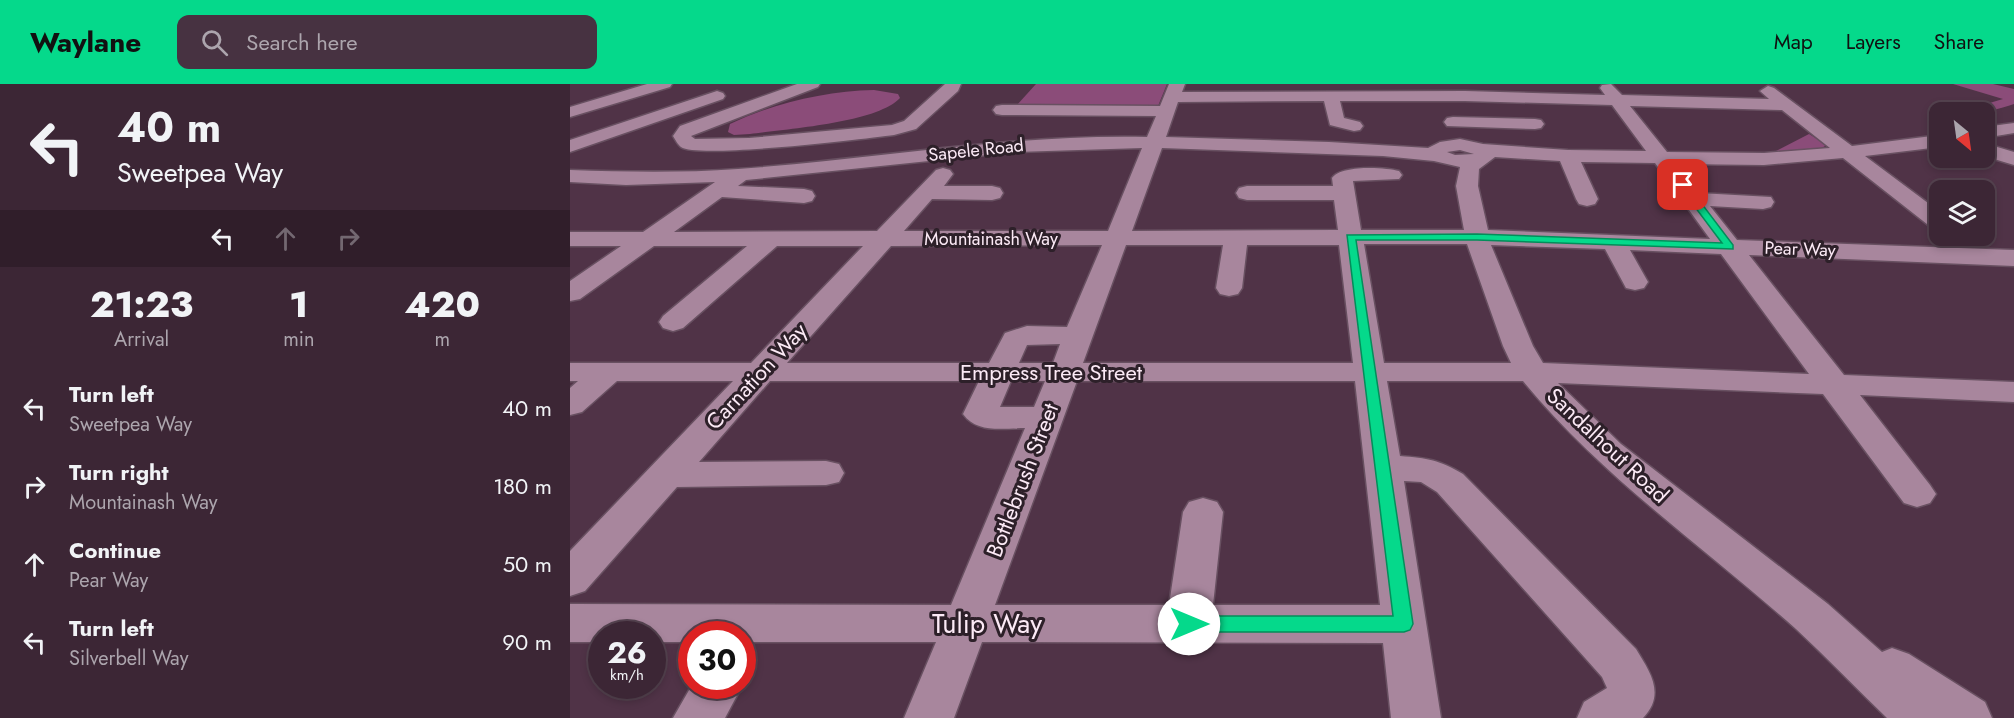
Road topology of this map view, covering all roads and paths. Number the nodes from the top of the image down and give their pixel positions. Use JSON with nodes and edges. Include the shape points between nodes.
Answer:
{"nodes":[{"id":1,"x":654,"y":84,"type":"edge"},
{"id":2,"x":708,"y":84,"type":"edge"},
{"id":3,"x":812,"y":84,"type":"edge"},
{"id":4,"x":953,"y":84,"type":"edge"},
{"id":5,"x":1605,"y":84,"type":"edge"},
{"id":6,"x":1760,"y":84,"type":"edge"},
{"id":7,"x":751,"y":88,"type":"dead end"},
{"id":8,"x":1446,"y":90,"type":"edge"},
{"id":9,"x":1020,"y":91,"type":"dead end"},
{"id":10,"x":664,"y":92,"type":"edge"},
{"id":11,"x":789,"y":92,"type":"junction"},
{"id":12,"x":1331,"y":96,"type":"junction"},
{"id":13,"x":1172,"y":97,"type":"edge"},
{"id":14,"x":611,"y":99,"type":"junction"},
{"id":15,"x":1618,"y":100,"type":"junction"},
{"id":16,"x":696,"y":103,"type":"junction"},
{"id":17,"x":1786,"y":105,"type":"junction"},
{"id":18,"x":1002,"y":110,"type":"junction"},
{"id":19,"x":570,"y":112,"type":"edge"},
{"id":20,"x":1535,"y":124,"type":"dead end"},
{"id":21,"x":1354,"y":126,"type":"dead end"},
{"id":22,"x":2014,"y":128,"type":"edge"},
{"id":23,"x":1995,"y":131,"type":"edge"},
{"id":24,"x":1156,"y":142,"type":"junction"},
{"id":25,"x":1929,"y":142,"type":"edge"},
{"id":26,"x":1447,"y":143,"type":"junction"},
{"id":27,"x":573,"y":144,"type":"edge"},
{"id":28,"x":964,"y":151,"type":"junction"},
{"id":29,"x":1848,"y":152,"type":"junction"},
{"id":30,"x":1995,"y":153,"type":"edge"},
{"id":31,"x":1479,"y":154,"type":"junction"},
{"id":32,"x":1568,"y":156,"type":"junction"},
{"id":33,"x":1662,"y":159,"type":"junction"},
{"id":34,"x":2014,"y":159,"type":"edge"},
{"id":35,"x":1387,"y":163,"type":"junction"},
{"id":36,"x":570,"y":176,"type":"edge"},
{"id":37,"x":740,"y":176,"type":"junction"},
{"id":38,"x":1467,"y":186,"type":"junction"},
{"id":39,"x":716,"y":192,"type":"junction"},
{"id":40,"x":992,"y":193,"type":"dead end"},
{"id":41,"x":1247,"y":193,"type":"dead end"},
{"id":42,"x":1344,"y":193,"type":"junction"},
{"id":43,"x":804,"y":196,"type":"dead end"},
{"id":44,"x":1587,"y":199,"type":"dead end"},
{"id":45,"x":1693,"y":199,"type":"junction"},
{"id":46,"x":1763,"y":202,"type":"dead end"},
{"id":47,"x":1929,"y":215,"type":"edge"},
{"id":48,"x":1351,"y":237,"type":"junction"},
{"id":49,"x":570,"y":239,"type":"edge"},
{"id":50,"x":649,"y":239,"type":"junction"},
{"id":51,"x":770,"y":239,"type":"junction"},
{"id":52,"x":883,"y":239,"type":"junction"},
{"id":53,"x":1236,"y":239,"type":"junction"},
{"id":54,"x":1612,"y":242,"type":"junction"},
{"id":55,"x":1969,"y":246,"type":"edge"},
{"id":56,"x":1480,"y":247,"type":"junction"},
{"id":57,"x":1730,"y":247,"type":"junction"},
{"id":58,"x":1118,"y":254,"type":"junction"},
{"id":59,"x":1983,"y":257,"type":"junction"},
{"id":60,"x":2014,"y":258,"type":"edge"},
{"id":61,"x":2014,"y":281,"type":"edge"},
{"id":62,"x":1635,"y":282,"type":"dead end"},
{"id":63,"x":1229,"y":288,"type":"dead end"},
{"id":64,"x":570,"y":294,"type":"edge"},
{"id":65,"x":674,"y":322,"type":"dead end"},
{"id":66,"x":1079,"y":336,"type":"junction"},
{"id":67,"x":570,"y":372,"type":"edge"},
{"id":68,"x":609,"y":372,"type":"junction"},
{"id":69,"x":760,"y":372,"type":"junction"},
{"id":70,"x":999,"y":372,"type":"junction"},
{"id":71,"x":1065,"y":372,"type":"junction"},
{"id":72,"x":1370,"y":372,"type":"junction"},
{"id":73,"x":1532,"y":372,"type":"junction"},
{"id":74,"x":1832,"y":383,"type":"junction"},
{"id":75,"x":2014,"y":392,"type":"edge"},
{"id":76,"x":570,"y":405,"type":"edge"},
{"id":77,"x":1047,"y":417,"type":"junction"},
{"id":78,"x":1384,"y":468,"type":"junction"},
{"id":79,"x":826,"y":473,"type":"dead end"},
{"id":80,"x":665,"y":475,"type":"junction"},
{"id":81,"x":1917,"y":494,"type":"dead end"},
{"id":82,"x":1203,"y":512,"type":"dead end"},
{"id":83,"x":570,"y":579,"type":"edge"},
{"id":84,"x":1812,"y":617,"type":"junction"},
{"id":85,"x":570,"y":623,"type":"edge"},
{"id":86,"x":966,"y":624,"type":"junction"},
{"id":87,"x":1189,"y":624,"type":"junction"},
{"id":88,"x":1404,"y":624,"type":"junction"},
{"id":89,"x":678,"y":630,"type":"edge"},
{"id":90,"x":756,"y":635,"type":"edge"},
{"id":91,"x":710,"y":699,"type":"edge"},
{"id":92,"x":698,"y":718,"type":"edge"},
{"id":93,"x":929,"y":718,"type":"edge"},
{"id":94,"x":1416,"y":718,"type":"edge"},
{"id":95,"x":1602,"y":718,"type":"edge"},
{"id":96,"x":1922,"y":718,"type":"edge"},
{"id":97,"x":1967,"y":718,"type":"edge"}],
"edges":[{"from":1,"to":14,"type":"street"},
{"from":2,"to":16,"type":"street","via":[[731,89]]},
{"from":3,"to":11,"type":"street"},
{"from":4,"to":11,"type":"street","via":[[910,125],[889,131],[738,144],[689,144],[682,135],[686,130]]},
{"from":5,"to":15,"type":"street"},
{"from":6,"to":17,"type":"street"},
{"from":7,"to":11,"type":"street"},
{"from":8,"to":12,"type":"street"},
{"from":8,"to":15,"type":"street"},
{"from":8,"to":26,"type":"street","name":"Sandalhout Road"},
{"from":9,"to":18,"type":"street"},
{"from":10,"to":14,"type":"street"},
{"from":10,"to":16,"type":"street"},
{"from":12,"to":13,"type":"street","via":[[1254,105]]},
{"from":12,"to":21,"type":"street","via":[[1336,120]]},
{"from":13,"to":18,"type":"street"},
{"from":13,"to":24,"type":"street","name":"Bottlebrush Street"},
{"from":14,"to":19,"type":"street"},
{"from":15,"to":17,"type":"street"},
{"from":15,"to":33,"type":"street"},
{"from":16,"to":27,"type":"street"},
{"from":17,"to":29,"type":"street"},
{"from":18,"to":28,"type":"street"},
{"from":20,"to":26,"type":"street"},
{"from":22,"to":23,"type":"street"},
{"from":24,"to":28,"type":"street","name":"Sapele Road","via":[[1065,143]]},
{"from":24,"to":35,"type":"street","name":"Sapele Road"},
{"from":24,"to":58,"type":"street","name":"Bottlebrush Street"},
{"from":25,"to":29,"type":"street"},
{"from":26,"to":31,"type":"street"},
{"from":26,"to":31,"type":"street"},
{"from":26,"to":35,"type":"street","name":"Sapele Road"},
{"from":26,"to":38,"type":"street","name":"Sandalhout Road"},
{"from":28,"to":37,"type":"street","name":"Sapele Road"},
{"from":29,"to":33,"type":"street","via":[[1764,159]]},
{"from":29,"to":47,"type":"street"},
{"from":30,"to":34,"type":"street"},
{"from":31,"to":32,"type":"street"},
{"from":31,"to":38,"type":"street","name":"Sandalhout Road","via":[[1469,168]]},
{"from":32,"to":33,"type":"street"},
{"from":32,"to":44,"type":"street"},
{"from":33,"to":45,"type":"street"},
{"from":35,"to":42,"type":"street","via":[[1344,176]]},
{"from":36,"to":37,"type":"street","name":"Sapele Road"},
{"from":37,"to":39,"type":"street"},
{"from":38,"to":56,"type":"street","name":"Sandalhout Road"},
{"from":39,"to":43,"type":"street"},
{"from":39,"to":50,"type":"street"},
{"from":40,"to":52,"type":"street","name":"Carnation Way","via":[[934,183]]},
{"from":41,"to":42,"type":"street"},
{"from":42,"to":48,"type":"street"},
{"from":45,"to":46,"type":"street"},
{"from":45,"to":57,"type":"street"},
{"from":48,"to":53,"type":"street","name":"Mountainash Way"},
{"from":48,"to":56,"type":"street","name":"Mountainash Way","via":[[1412,237],[1423,257]]},
{"from":48,"to":72,"type":"street"},
{"from":49,"to":50,"type":"street","name":"Mountainash Way"},
{"from":50,"to":51,"type":"street","name":"Mountainash Way"},
{"from":50,"to":64,"type":"street"},
{"from":51,"to":52,"type":"street","name":"Mountainash Way"},
{"from":51,"to":65,"type":"street"},
{"from":52,"to":58,"type":"street","name":"Mountainash Way"},
{"from":52,"to":69,"type":"street","name":"Carnation Way"},
{"from":53,"to":58,"type":"street","name":"Mountainash Way"},
{"from":53,"to":63,"type":"street"},
{"from":54,"to":56,"type":"street","name":"Pear Way"},
{"from":54,"to":57,"type":"street","name":"Pear Way"},
{"from":54,"to":62,"type":"street"},
{"from":55,"to":59,"type":"street"},
{"from":56,"to":73,"type":"street","name":"Sandalhout Road"},
{"from":57,"to":59,"type":"street","name":"Pear Way"},
{"from":57,"to":74,"type":"street"},
{"from":58,"to":66,"type":"street","name":"Bottlebrush Street"},
{"from":59,"to":60,"type":"street","name":"Pear Way"},
{"from":59,"to":61,"type":"street"},
{"from":66,"to":70,"type":"street","via":[[1015,339]]},
{"from":66,"to":71,"type":"street","name":"Bottlebrush Street"},
{"from":67,"to":68,"type":"street","name":"Empress Tree Street"},
{"from":68,"to":69,"type":"street","name":"Empress Tree Street"},
{"from":68,"to":76,"type":"street"},
{"from":69,"to":70,"type":"street","name":"Empress Tree Street"},
{"from":69,"to":80,"type":"street","name":"Carnation Way"},
{"from":70,"to":71,"type":"street","name":"Empress Tree Street"},
{"from":70,"to":77,"type":"street","via":[[982,416]]},
{"from":71,"to":72,"type":"street","name":"Empress Tree Street"},
{"from":71,"to":77,"type":"street","name":"Bottlebrush Street"},
{"from":72,"to":73,"type":"street","name":"Empress Tree Street"},
{"from":72,"to":78,"type":"street"},
{"from":73,"to":74,"type":"street","name":"Empress Tree Street"},
{"from":73,"to":84,"type":"street","name":"Sandalhout Road","via":[[1560,406],[1608,452]]},
{"from":74,"to":75,"type":"street","name":"Empress Tree Street"},
{"from":74,"to":81,"type":"street"},
{"from":77,"to":86,"type":"street","name":"Bottlebrush Street"},
{"from":78,"to":88,"type":"street"},
{"from":78,"to":95,"type":"street","via":[[1429,470],[1450,483],[1618,663],[1631,684],[1631,697]]},
{"from":79,"to":80,"type":"street"},
{"from":80,"to":83,"type":"street","name":"Carnation Way"},
{"from":82,"to":87,"type":"street"},
{"from":84,"to":96,"type":"street","name":"Sandalhout Road"},
{"from":84,"to":97,"type":"street","name":"Sandalhout Road"},
{"from":85,"to":89,"type":"street","name":"Tulip Way"},
{"from":86,"to":87,"type":"street","name":"Tulip Way"},
{"from":86,"to":90,"type":"street","name":"Tulip Way"},
{"from":86,"to":93,"type":"street","name":"Bottlebrush Street"},
{"from":87,"to":88,"type":"street","name":"Tulip Way"},
{"from":88,"to":94,"type":"street"},
{"from":91,"to":92,"type":"street"}]}
